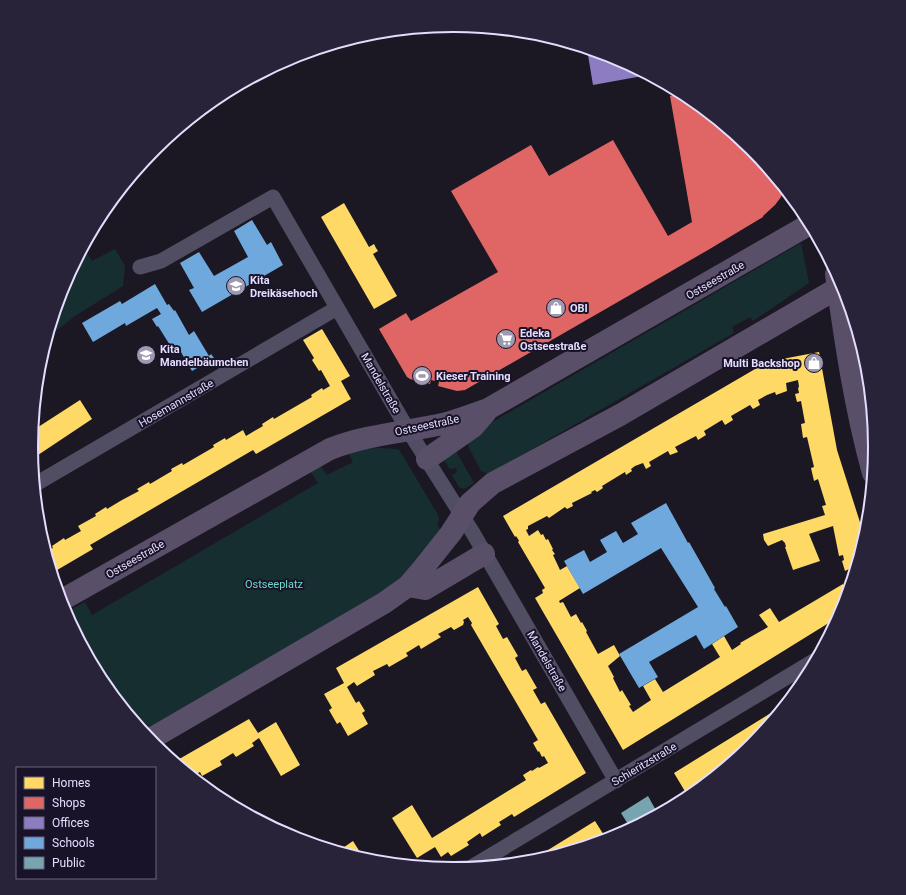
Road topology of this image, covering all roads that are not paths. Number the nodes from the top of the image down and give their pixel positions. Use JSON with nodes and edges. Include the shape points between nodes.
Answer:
{"nodes":[{"id":1,"x":805,"y":227,"type":"edge"},
{"id":2,"x":140,"y":267,"type":"dead end"},
{"id":3,"x":835,"y":283,"type":"edge"},
{"id":4,"x":842,"y":301,"type":"edge"},
{"id":5,"x":337,"y":308,"type":"junction"},
{"id":6,"x":488,"y":409,"type":"junction"},
{"id":7,"x":408,"y":430,"type":"junction"},
{"id":8,"x":868,"y":455,"type":"edge"},
{"id":9,"x":427,"y":459,"type":"junction"},
{"id":10,"x":39,"y":482,"type":"edge"},
{"id":11,"x":462,"y":515,"type":"junction"},
{"id":12,"x":484,"y":554,"type":"junction"},
{"id":13,"x":408,"y":586,"type":"junction"},
{"id":14,"x":66,"y":598,"type":"edge"},
{"id":15,"x":806,"y":666,"type":"edge"},
{"id":16,"x":155,"y":737,"type":"edge"},
{"id":17,"x":616,"y":780,"type":"junction"},
{"id":18,"x":480,"y":862,"type":"edge"}],
"edges":[{"from":1,"to":6,"type":"main road","name":"Ostseestraße"},
{"from":2,"to":5,"type":"street","name":"Mandelstraße","via":[[161,261],[273,197]]},
{"from":3,"to":11,"type":"main road","via":[[620,415],[493,483],[470,503]]},
{"from":4,"to":8,"type":"main road","via":[[853,389]]},
{"from":5,"to":7,"type":"street","name":"Mandelstraße"},
{"from":5,"to":10,"type":"street","name":"Hosemannstraße"},
{"from":6,"to":7,"type":"main road","name":"Ostseestraße","via":[[448,423]]},
{"from":6,"to":9,"type":"main road","via":[[473,427]]},
{"from":7,"to":9,"type":"street","name":"Mandelstraße"},
{"from":7,"to":14,"type":"main road","name":"Ostseestraße","via":[[367,437],[330,449]]},
{"from":9,"to":11,"type":"street","name":"Mandelstraße"},
{"from":11,"to":12,"type":"street","name":"Mandelstraße"},
{"from":11,"to":13,"type":"main road","via":[[451,533]]},
{"from":12,"to":13,"type":"main road","via":[[424,589]]},
{"from":12,"to":17,"type":"street","name":"Mandelstraße"},
{"from":13,"to":16,"type":"main road"},
{"from":15,"to":17,"type":"street","name":"Schieritzstraße"},
{"from":17,"to":18,"type":"street","name":"Schieritzstraße"}]}
